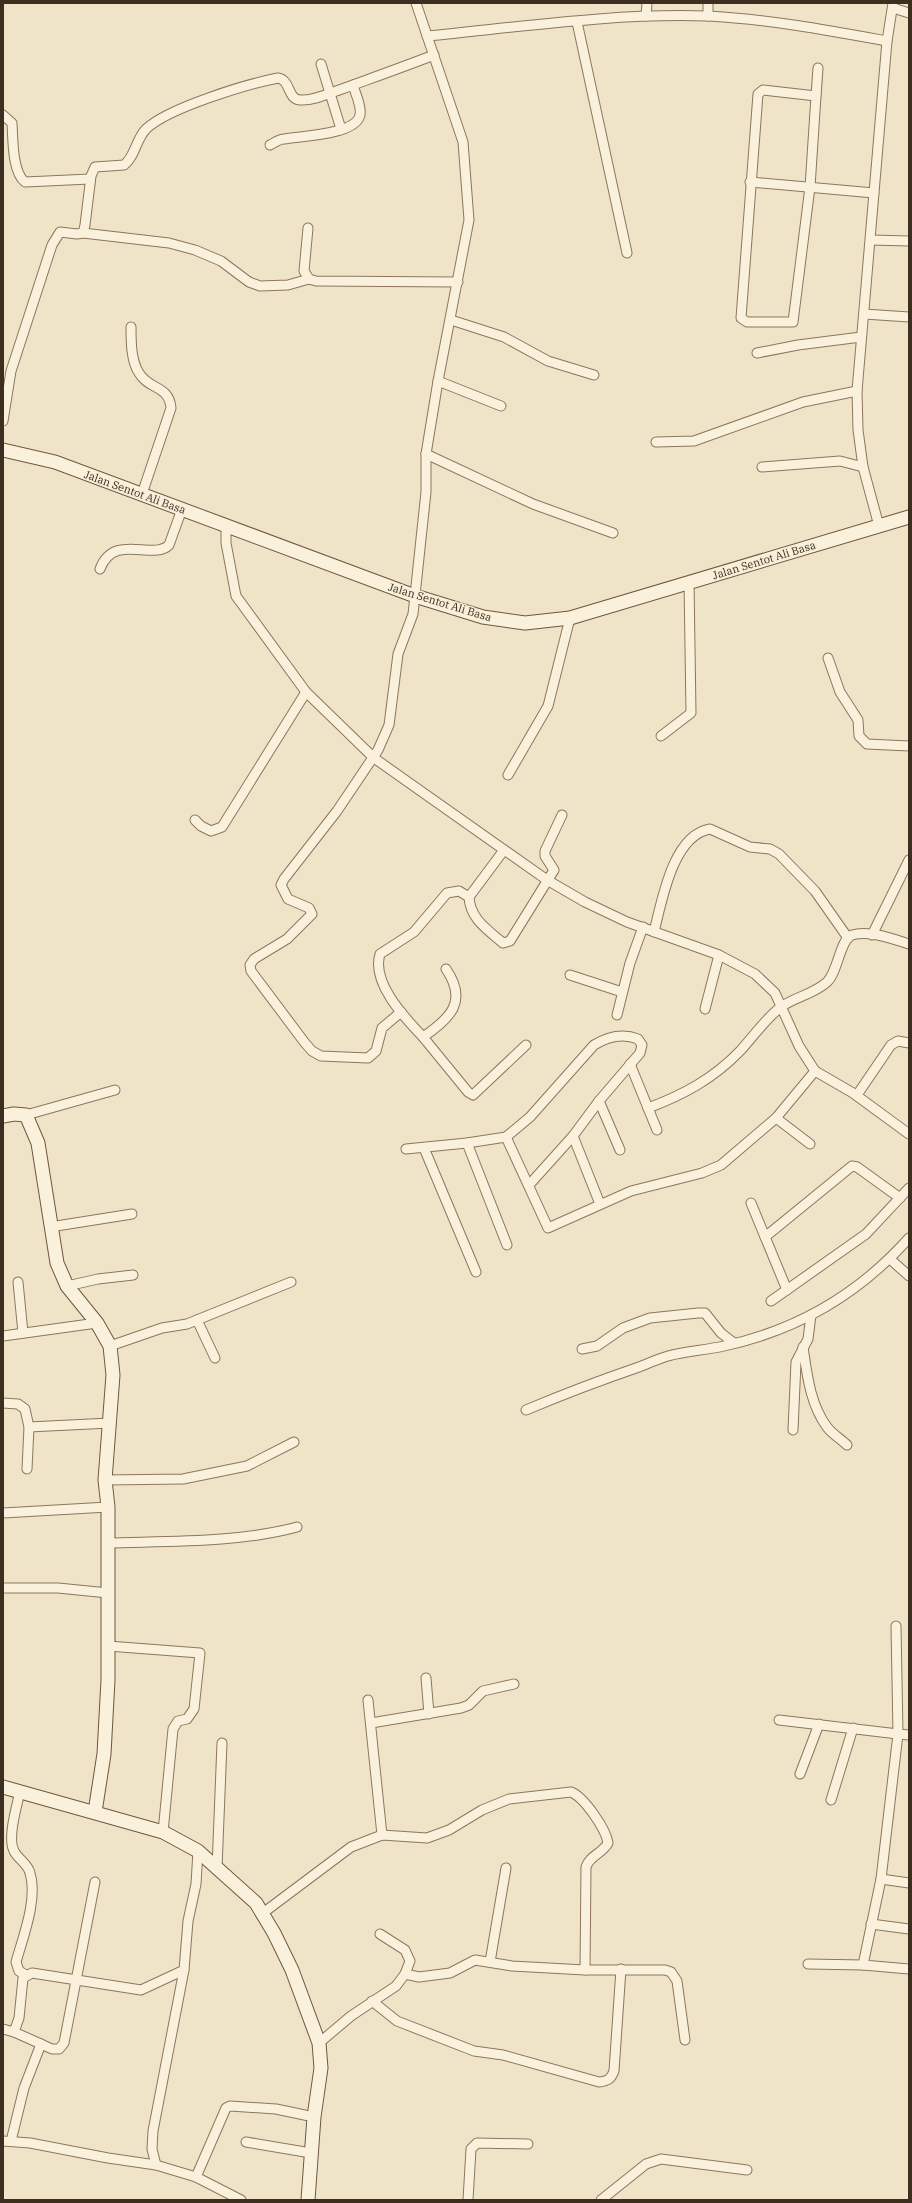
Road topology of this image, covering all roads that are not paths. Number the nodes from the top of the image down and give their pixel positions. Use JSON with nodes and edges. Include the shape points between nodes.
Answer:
{"nodes":[{"id":1,"x":416,"y":3,"type":"edge"},
{"id":2,"x":646,"y":3,"type":"edge"},
{"id":3,"x":708,"y":3,"type":"edge"},
{"id":4,"x":893,"y":5,"type":"edge"},
{"id":5,"x":909,"y":13,"type":"edge"},
{"id":6,"x":646,"y":16,"type":"junction"},
{"id":7,"x":708,"y":16,"type":"junction"},
{"id":8,"x":577,"y":22,"type":"junction"},
{"id":9,"x":427,"y":36,"type":"junction"},
{"id":10,"x":887,"y":41,"type":"junction"},
{"id":11,"x":434,"y":55,"type":"junction"},
{"id":12,"x":321,"y":64,"type":"dead end"},
{"id":13,"x":818,"y":68,"type":"dead end"},
{"id":14,"x":353,"y":85,"type":"junction"},
{"id":15,"x":330,"y":93,"type":"junction"},
{"id":16,"x":816,"y":96,"type":"junction"},
{"id":17,"x":3,"y":115,"type":"edge"},
{"id":18,"x":341,"y":129,"type":"junction"},
{"id":19,"x":270,"y":145,"type":"dead end"},
{"id":20,"x":90,"y":179,"type":"junction"},
{"id":21,"x":750,"y":182,"type":"junction"},
{"id":22,"x":810,"y":187,"type":"junction"},
{"id":23,"x":874,"y":193,"type":"junction"},
{"id":24,"x":308,"y":228,"type":"dead end"},
{"id":25,"x":83,"y":232,"type":"junction"},
{"id":26,"x":870,"y":240,"type":"junction"},
{"id":27,"x":909,"y":241,"type":"edge"},
{"id":28,"x":627,"y":253,"type":"dead end"},
{"id":29,"x":309,"y":279,"type":"junction"},
{"id":30,"x":458,"y":282,"type":"junction"},
{"id":31,"x":864,"y":314,"type":"junction"},
{"id":32,"x":909,"y":317,"type":"edge"},
{"id":33,"x":451,"y":320,"type":"junction"},
{"id":34,"x":131,"y":327,"type":"dead end"},
{"id":35,"x":861,"y":337,"type":"junction"},
{"id":36,"x":757,"y":354,"type":"dead end"},
{"id":37,"x":594,"y":375,"type":"dead end"},
{"id":38,"x":438,"y":381,"type":"junction"},
{"id":39,"x":857,"y":391,"type":"junction"},
{"id":40,"x":501,"y":406,"type":"dead end"},
{"id":41,"x":3,"y":421,"type":"edge"},
{"id":42,"x":656,"y":442,"type":"dead end"},
{"id":43,"x":3,"y":450,"type":"edge"},
{"id":44,"x":426,"y":454,"type":"junction"},
{"id":45,"x":762,"y":467,"type":"dead end"},
{"id":46,"x":863,"y":467,"type":"junction"},
{"id":47,"x":142,"y":494,"type":"junction"},
{"id":48,"x":182,"y":509,"type":"junction"},
{"id":49,"x":909,"y":517,"type":"edge"},
{"id":50,"x":226,"y":526,"type":"junction"},
{"id":51,"x":879,"y":526,"type":"junction"},
{"id":52,"x":613,"y":533,"type":"dead end"},
{"id":53,"x":100,"y":569,"type":"dead end"},
{"id":54,"x":689,"y":582,"type":"junction"},
{"id":55,"x":415,"y":596,"type":"junction"},
{"id":56,"x":570,"y":618,"type":"junction"},
{"id":57,"x":828,"y":658,"type":"dead end"},
{"id":58,"x":306,"y":692,"type":"junction"},
{"id":59,"x":661,"y":736,"type":"dead end"},
{"id":60,"x":909,"y":746,"type":"edge"},
{"id":61,"x":374,"y":758,"type":"junction"},
{"id":62,"x":508,"y":775,"type":"dead end"},
{"id":63,"x":562,"y":815,"type":"dead end"},
{"id":64,"x":195,"y":820,"type":"dead end"},
{"id":65,"x":504,"y":850,"type":"junction"},
{"id":66,"x":909,"y":860,"type":"edge"},
{"id":67,"x":547,"y":880,"type":"junction"},
{"id":68,"x":469,"y":897,"type":"junction"},
{"id":69,"x":644,"y":927,"type":"junction"},
{"id":70,"x":654,"y":932,"type":"junction"},
{"id":71,"x":872,"y":935,"type":"junction"},
{"id":72,"x":848,"y":938,"type":"junction"},
{"id":73,"x":909,"y":944,"type":"edge"},
{"id":74,"x":719,"y":955,"type":"junction"},
{"id":75,"x":446,"y":969,"type":"dead end"},
{"id":76,"x":570,"y":974,"type":"dead end"},
{"id":77,"x":622,"y":992,"type":"junction"},
{"id":78,"x":781,"y":1007,"type":"junction"},
{"id":79,"x":705,"y":1009,"type":"dead end"},
{"id":80,"x":401,"y":1012,"type":"junction"},
{"id":81,"x":617,"y":1015,"type":"dead end"},
{"id":82,"x":423,"y":1037,"type":"junction"},
{"id":83,"x":909,"y":1043,"type":"edge"},
{"id":84,"x":526,"y":1045,"type":"dead end"},
{"id":85,"x":630,"y":1064,"type":"junction"},
{"id":86,"x":815,"y":1071,"type":"junction"},
{"id":87,"x":115,"y":1090,"type":"dead end"},
{"id":88,"x":857,"y":1095,"type":"junction"},
{"id":89,"x":599,"y":1101,"type":"junction"},
{"id":90,"x":648,"y":1108,"type":"junction"},
{"id":91,"x":26,"y":1115,"type":"junction"},
{"id":92,"x":3,"y":1116,"type":"edge"},
{"id":93,"x":776,"y":1118,"type":"junction"},
{"id":94,"x":657,"y":1130,"type":"dead end"},
{"id":95,"x":909,"y":1134,"type":"edge"},
{"id":96,"x":574,"y":1136,"type":"junction"},
{"id":97,"x":506,"y":1137,"type":"junction"},
{"id":98,"x":467,"y":1144,"type":"junction"},
{"id":99,"x":810,"y":1144,"type":"dead end"},
{"id":100,"x":406,"y":1148,"type":"dead end"},
{"id":101,"x":424,"y":1148,"type":"junction"},
{"id":102,"x":620,"y":1150,"type":"dead end"},
{"id":103,"x":529,"y":1185,"type":"junction"},
{"id":104,"x":909,"y":1188,"type":"edge"},
{"id":105,"x":900,"y":1198,"type":"junction"},
{"id":106,"x":751,"y":1203,"type":"dead end"},
{"id":107,"x":600,"y":1204,"type":"junction"},
{"id":108,"x":132,"y":1214,"type":"dead end"},
{"id":109,"x":50,"y":1227,"type":"junction"},
{"id":110,"x":765,"y":1237,"type":"junction"},
{"id":111,"x":909,"y":1238,"type":"edge"},
{"id":112,"x":507,"y":1245,"type":"dead end"},
{"id":113,"x":890,"y":1259,"type":"junction"},
{"id":114,"x":476,"y":1272,"type":"dead end"},
{"id":115,"x":133,"y":1275,"type":"dead end"},
{"id":116,"x":909,"y":1276,"type":"edge"},
{"id":117,"x":18,"y":1282,"type":"dead end"},
{"id":118,"x":291,"y":1282,"type":"dead end"},
{"id":119,"x":68,"y":1286,"type":"junction"},
{"id":120,"x":787,"y":1290,"type":"junction"},
{"id":121,"x":771,"y":1302,"type":"dead end"},
{"id":122,"x":811,"y":1315,"type":"junction"},
{"id":123,"x":197,"y":1320,"type":"junction"},
{"id":124,"x":97,"y":1323,"type":"junction"},
{"id":125,"x":22,"y":1333,"type":"junction"},
{"id":126,"x":3,"y":1336,"type":"edge"},
{"id":127,"x":734,"y":1343,"type":"junction"},
{"id":128,"x":110,"y":1346,"type":"junction"},
{"id":129,"x":803,"y":1346,"type":"junction"},
{"id":130,"x":582,"y":1349,"type":"dead end"},
{"id":131,"x":216,"y":1358,"type":"dead end"},
{"id":132,"x":3,"y":1403,"type":"edge"},
{"id":133,"x":526,"y":1410,"type":"dead end"},
{"id":134,"x":110,"y":1423,"type":"junction"},
{"id":135,"x":29,"y":1427,"type":"junction"},
{"id":136,"x":793,"y":1430,"type":"dead end"},
{"id":137,"x":294,"y":1442,"type":"dead end"},
{"id":138,"x":847,"y":1445,"type":"dead end"},
{"id":139,"x":27,"y":1469,"type":"dead end"},
{"id":140,"x":105,"y":1480,"type":"junction"},
{"id":141,"x":108,"y":1507,"type":"junction"},
{"id":142,"x":3,"y":1514,"type":"edge"},
{"id":143,"x":297,"y":1527,"type":"dead end"},
{"id":144,"x":107,"y":1543,"type":"junction"},
{"id":145,"x":3,"y":1588,"type":"edge"},
{"id":146,"x":108,"y":1593,"type":"junction"},
{"id":147,"x":896,"y":1626,"type":"dead end"},
{"id":148,"x":108,"y":1646,"type":"junction"},
{"id":149,"x":426,"y":1678,"type":"dead end"},
{"id":150,"x":514,"y":1684,"type":"dead end"},
{"id":151,"x":368,"y":1700,"type":"dead end"},
{"id":152,"x":429,"y":1714,"type":"junction"},
{"id":153,"x":779,"y":1720,"type":"dead end"},
{"id":154,"x":371,"y":1723,"type":"junction"},
{"id":155,"x":819,"y":1724,"type":"junction"},
{"id":156,"x":853,"y":1728,"type":"junction"},
{"id":157,"x":898,"y":1734,"type":"junction"},
{"id":158,"x":909,"y":1735,"type":"edge"},
{"id":159,"x":222,"y":1743,"type":"dead end"},
{"id":160,"x":800,"y":1774,"type":"dead end"},
{"id":161,"x":3,"y":1787,"type":"edge"},
{"id":162,"x":20,"y":1791,"type":"junction"},
{"id":163,"x":831,"y":1800,"type":"dead end"},
{"id":164,"x":95,"y":1812,"type":"junction"},
{"id":165,"x":163,"y":1832,"type":"junction"},
{"id":166,"x":382,"y":1835,"type":"junction"},
{"id":167,"x":198,"y":1851,"type":"junction"},
{"id":168,"x":217,"y":1868,"type":"junction"},
{"id":169,"x":506,"y":1868,"type":"dead end"},
{"id":170,"x":881,"y":1879,"type":"junction"},
{"id":171,"x":95,"y":1882,"type":"dead end"},
{"id":172,"x":909,"y":1883,"type":"edge"},
{"id":173,"x":263,"y":1913,"type":"junction"},
{"id":174,"x":871,"y":1924,"type":"junction"},
{"id":175,"x":909,"y":1929,"type":"edge"},
{"id":176,"x":380,"y":1934,"type":"dead end"},
{"id":177,"x":490,"y":1962,"type":"junction"},
{"id":178,"x":808,"y":1964,"type":"dead end"},
{"id":179,"x":863,"y":1965,"type":"junction"},
{"id":180,"x":621,"y":1969,"type":"junction"},
{"id":181,"x":909,"y":1969,"type":"edge"},
{"id":182,"x":184,"y":1970,"type":"junction"},
{"id":183,"x":584,"y":1970,"type":"junction"},
{"id":184,"x":406,"y":1974,"type":"junction"},
{"id":185,"x":26,"y":1975,"type":"junction"},
{"id":186,"x":76,"y":1979,"type":"junction"},
{"id":187,"x":372,"y":2001,"type":"junction"},
{"id":188,"x":3,"y":2029,"type":"edge"},
{"id":189,"x":14,"y":2032,"type":"junction"},
{"id":190,"x":684,"y":2040,"type":"dead end"},
{"id":191,"x":319,"y":2043,"type":"junction"},
{"id":192,"x":41,"y":2044,"type":"junction"},
{"id":193,"x":314,"y":2117,"type":"junction"},
{"id":194,"x":7,"y":2141,"type":"edge"},
{"id":195,"x":246,"y":2142,"type":"dead end"},
{"id":196,"x":528,"y":2144,"type":"dead end"},
{"id":197,"x":311,"y":2153,"type":"junction"},
{"id":198,"x":156,"y":2164,"type":"junction"},
{"id":199,"x":748,"y":2170,"type":"dead end"},
{"id":200,"x":196,"y":2177,"type":"junction"},
{"id":201,"x":241,"y":2200,"type":"edge"},
{"id":202,"x":308,"y":2200,"type":"edge"},
{"id":203,"x":468,"y":2200,"type":"edge"},
{"id":204,"x":601,"y":2200,"type":"edge"}],
"edges":[{"from":1,"to":9,"type":"street"},
{"from":2,"to":6,"type":"street"},
{"from":3,"to":7,"type":"street"},
{"from":4,"to":5,"type":"street"},
{"from":4,"to":10,"type":"street"},
{"from":6,"to":7,"type":"street"},
{"from":6,"to":8,"type":"street"},
{"from":7,"to":10,"type":"street","via":[[798,25]]},
{"from":8,"to":9,"type":"street"},
{"from":8,"to":28,"type":"street"},
{"from":9,"to":11,"type":"street"},
{"from":10,"to":23,"type":"street"},
{"from":11,"to":14,"type":"street"},
{"from":11,"to":30,"type":"street","via":[[462,142],[469,220]]},
{"from":12,"to":15,"type":"street"},
{"from":13,"to":16,"type":"street"},
{"from":14,"to":15,"type":"street"},
{"from":14,"to":18,"type":"street","via":[[360,116]]},
{"from":15,"to":18,"type":"street"},
{"from":15,"to":20,"type":"street","via":[[299,100],[290,93],[286,82],[278,78],[210,97],[147,128],[140,136],[127,163],[122,166],[95,167]]},
{"from":16,"to":21,"type":"street","via":[[763,90],[758,94]]},
{"from":16,"to":22,"type":"street"},
{"from":17,"to":20,"type":"street","via":[[12,123],[16,170],[25,182]]},
{"from":18,"to":19,"type":"street","via":[[312,137],[284,138]]},
{"from":20,"to":25,"type":"street"},
{"from":21,"to":22,"type":"street"},
{"from":21,"to":22,"type":"street","via":[[740,318],[747,322],[794,320]]},
{"from":22,"to":23,"type":"street"},
{"from":23,"to":26,"type":"street"},
{"from":24,"to":29,"type":"street","via":[[304,271]]},
{"from":25,"to":29,"type":"street","via":[[169,243],[195,250],[221,261],[249,282],[260,286],[288,285]]},
{"from":25,"to":41,"type":"street","via":[[60,232],[52,244],[11,371]]},
{"from":26,"to":27,"type":"street"},
{"from":26,"to":31,"type":"street"},
{"from":29,"to":30,"type":"street"},
{"from":30,"to":33,"type":"street"},
{"from":31,"to":32,"type":"street"},
{"from":31,"to":35,"type":"street"},
{"from":33,"to":37,"type":"street","via":[[504,337],[548,362]]},
{"from":33,"to":38,"type":"street"},
{"from":34,"to":47,"type":"street","via":[[132,348],[138,373],[145,381],[166,393],[170,398],[171,408]]},
{"from":35,"to":36,"type":"street","via":[[798,345]]},
{"from":35,"to":39,"type":"street"},
{"from":38,"to":40,"type":"street"},
{"from":38,"to":44,"type":"street"},
{"from":39,"to":42,"type":"street","via":[[803,402],[694,441]]},
{"from":39,"to":46,"type":"street","via":[[858,430]]},
{"from":43,"to":47,"type":"street","name":"Jalan Sentot Ali Basa","via":[[55,462]]},
{"from":44,"to":52,"type":"street","via":[[533,504]]},
{"from":44,"to":55,"type":"street","via":[[426,492]]},
{"from":45,"to":46,"type":"street","via":[[840,461]]},
{"from":46,"to":51,"type":"street"},
{"from":47,"to":48,"type":"street","name":"Jalan Sentot Ali Basa"},
{"from":48,"to":50,"type":"street","name":"Jalan Sentot Ali Basa"},
{"from":48,"to":53,"type":"street","via":[[169,545],[165,549],[156,551],[139,548],[118,551],[106,557]]},
{"from":49,"to":51,"type":"street","name":"Jalan Sentot Ali Basa"},
{"from":50,"to":55,"type":"street","name":"Jalan Sentot Ali Basa"},
{"from":50,"to":58,"type":"street","via":[[226,543],[236,596]]},
{"from":51,"to":54,"type":"street","name":"Jalan Sentot Ali Basa"},
{"from":54,"to":56,"type":"street","name":"Jalan Sentot Ali Basa"},
{"from":54,"to":59,"type":"street","via":[[691,713]]},
{"from":55,"to":56,"type":"street","name":"Jalan Sentot Ali Basa","via":[[483,617],[525,623]]},
{"from":55,"to":61,"type":"street","via":[[413,614],[401,643],[396,665],[389,724]]},
{"from":56,"to":62,"type":"street","via":[[548,706]]},
{"from":57,"to":60,"type":"street","via":[[840,692],[858,720],[858,736],[866,744]]},
{"from":58,"to":61,"type":"street"},
{"from":58,"to":64,"type":"street","via":[[222,827],[211,831]]},
{"from":61,"to":65,"type":"street"},
{"from":61,"to":80,"type":"street","via":[[281,885],[288,899],[309,908],[312,914],[287,939],[254,959],[250,966],[251,971],[305,1043],[321,1056],[368,1058],[376,1051],[382,1028]]},
{"from":63,"to":67,"type":"street","via":[[545,851],[545,856],[554,870]]},
{"from":65,"to":67,"type":"street"},
{"from":65,"to":68,"type":"street"},
{"from":66,"to":71,"type":"street"},
{"from":67,"to":68,"type":"street","via":[[507,943],[503,943],[479,922],[471,910]]},
{"from":67,"to":69,"type":"street","via":[[585,902]]},
{"from":68,"to":80,"type":"street","via":[[459,891],[447,893],[414,932],[380,954],[381,978]]},
{"from":69,"to":70,"type":"street"},
{"from":69,"to":77,"type":"street"},
{"from":70,"to":72,"type":"street","via":[[681,850],[696,834],[710,829],[750,847],[779,854],[815,891]]},
{"from":70,"to":74,"type":"street"},
{"from":71,"to":72,"type":"street","via":[[852,935]]},
{"from":71,"to":73,"type":"street"},
{"from":72,"to":78,"type":"street","via":[[841,950],[837,966],[827,982]]},
{"from":74,"to":78,"type":"street","via":[[755,974],[775,992]]},
{"from":74,"to":79,"type":"street"},
{"from":75,"to":82,"type":"street","via":[[456,987],[454,1005],[443,1021]]},
{"from":76,"to":77,"type":"street"},
{"from":77,"to":81,"type":"street"},
{"from":78,"to":86,"type":"street","via":[[799,1046]]},
{"from":78,"to":90,"type":"street","via":[[739,1052],[711,1077],[687,1092]]},
{"from":80,"to":82,"type":"street"},
{"from":82,"to":84,"type":"street","via":[[473,1095]]},
{"from":83,"to":88,"type":"street","via":[[898,1041],[891,1044]]},
{"from":85,"to":89,"type":"street"},
{"from":85,"to":90,"type":"street"},
{"from":85,"to":97,"type":"street","via":[[640,1053],[642,1045],[638,1039],[620,1036],[604,1039],[594,1045],[530,1117]]},
{"from":86,"to":88,"type":"street"},
{"from":86,"to":93,"type":"street"},
{"from":87,"to":91,"type":"street"},
{"from":88,"to":95,"type":"street"},
{"from":89,"to":96,"type":"street"},
{"from":89,"to":102,"type":"street"},
{"from":90,"to":94,"type":"street"},
{"from":91,"to":92,"type":"street"},
{"from":91,"to":109,"type":"street","via":[[38,1144]]},
{"from":93,"to":99,"type":"street"},
{"from":93,"to":107,"type":"street","via":[[721,1166],[631,1191]]},
{"from":96,"to":103,"type":"street"},
{"from":96,"to":107,"type":"street"},
{"from":97,"to":98,"type":"street"},
{"from":97,"to":103,"type":"street"},
{"from":98,"to":101,"type":"street"},
{"from":98,"to":112,"type":"street"},
{"from":100,"to":101,"type":"street"},
{"from":101,"to":114,"type":"street"},
{"from":103,"to":107,"type":"street","via":[[548,1228]]},
{"from":104,"to":105,"type":"street"},
{"from":105,"to":110,"type":"street","via":[[852,1166]]},
{"from":105,"to":120,"type":"street","via":[[866,1234]]},
{"from":106,"to":110,"type":"street"},
{"from":108,"to":109,"type":"street"},
{"from":109,"to":119,"type":"street","via":[[57,1263]]},
{"from":110,"to":120,"type":"street"},
{"from":111,"to":113,"type":"street"},
{"from":113,"to":116,"type":"street"},
{"from":113,"to":122,"type":"street","via":[[866,1281]]},
{"from":115,"to":119,"type":"street"},
{"from":117,"to":125,"type":"street"},
{"from":118,"to":123,"type":"street"},
{"from":119,"to":124,"type":"street"},
{"from":120,"to":121,"type":"street"},
{"from":122,"to":127,"type":"street","via":[[773,1331]]},
{"from":122,"to":129,"type":"street","via":[[808,1339]]},
{"from":123,"to":128,"type":"street","via":[[162,1328]]},
{"from":123,"to":131,"type":"street"},
{"from":124,"to":125,"type":"street"},
{"from":124,"to":128,"type":"street"},
{"from":125,"to":126,"type":"street"},
{"from":127,"to":130,"type":"street","via":[[722,1334],[705,1313],[698,1312],[650,1318],[623,1328],[597,1346]]},
{"from":127,"to":133,"type":"street","via":[[666,1356]]},
{"from":128,"to":134,"type":"street","via":[[113,1376]]},
{"from":129,"to":136,"type":"street","via":[[796,1362]]},
{"from":129,"to":138,"type":"street","via":[[809,1382],[817,1407],[827,1427]]},
{"from":132,"to":135,"type":"street","via":[[18,1404],[25,1409]]},
{"from":134,"to":135,"type":"street"},
{"from":134,"to":140,"type":"street"},
{"from":135,"to":139,"type":"street"},
{"from":137,"to":140,"type":"street","via":[[247,1466],[183,1479]]},
{"from":140,"to":141,"type":"street"},
{"from":141,"to":142,"type":"street"},
{"from":141,"to":144,"type":"street"},
{"from":143,"to":144,"type":"street","via":[[270,1534]]},
{"from":144,"to":146,"type":"street"},
{"from":145,"to":146,"type":"street","via":[[58,1588]]},
{"from":146,"to":148,"type":"street"},
{"from":147,"to":157,"type":"street"},
{"from":148,"to":164,"type":"street","via":[[104,1754]]},
{"from":148,"to":165,"type":"street","via":[[200,1653],[194,1709],[187,1719],[178,1721],[173,1729]]},
{"from":149,"to":152,"type":"street"},
{"from":150,"to":152,"type":"street","via":[[483,1691],[469,1706]]},
{"from":151,"to":154,"type":"street"},
{"from":152,"to":154,"type":"street"},
{"from":153,"to":155,"type":"street"},
{"from":154,"to":166,"type":"street"},
{"from":155,"to":156,"type":"street"},
{"from":155,"to":160,"type":"street"},
{"from":156,"to":157,"type":"street"},
{"from":156,"to":163,"type":"street"},
{"from":157,"to":158,"type":"street"},
{"from":157,"to":170,"type":"street"},
{"from":159,"to":168,"type":"street"},
{"from":161,"to":162,"type":"street"},
{"from":162,"to":164,"type":"street"},
{"from":162,"to":185,"type":"street","via":[[11,1840],[14,1852],[31,1874],[32,1906],[16,1962],[19,1971]]},
{"from":164,"to":165,"type":"street"},
{"from":165,"to":167,"type":"street"},
{"from":166,"to":173,"type":"street","via":[[351,1847]]},
{"from":166,"to":183,"type":"street","via":[[427,1838],[449,1830],[482,1810],[508,1799],[565,1792],[580,1797],[605,1832],[608,1843],[605,1850],[588,1862],[586,1867]]},
{"from":167,"to":168,"type":"street"},
{"from":167,"to":182,"type":"street"},
{"from":168,"to":173,"type":"street","via":[[256,1903]]},
{"from":169,"to":177,"type":"street"},
{"from":170,"to":172,"type":"street"},
{"from":170,"to":174,"type":"street"},
{"from":171,"to":186,"type":"street"},
{"from":173,"to":191,"type":"street","via":[[292,1970]]},
{"from":174,"to":175,"type":"street"},
{"from":174,"to":179,"type":"street"},
{"from":176,"to":184,"type":"street","via":[[405,1950],[410,1961]]},
{"from":177,"to":183,"type":"street","via":[[512,1966]]},
{"from":177,"to":184,"type":"street","via":[[475,1960],[450,1973],[419,1977]]},
{"from":178,"to":179,"type":"street"},
{"from":179,"to":181,"type":"street"},
{"from":180,"to":183,"type":"street"},
{"from":180,"to":187,"type":"street","via":[[614,2071],[607,2081],[600,2082],[503,2055],[474,2051],[397,2021]]},
{"from":180,"to":190,"type":"street","via":[[665,1970],[675,1976]]},
{"from":182,"to":186,"type":"street","via":[[141,1990]]},
{"from":182,"to":198,"type":"street","via":[[153,2131],[152,2149]]},
{"from":184,"to":187,"type":"street","via":[[396,1986]]},
{"from":185,"to":186,"type":"street","via":[[32,1973]]},
{"from":185,"to":189,"type":"street","via":[[23,1978],[19,2018]]},
{"from":186,"to":192,"type":"street","via":[[64,2043],[59,2049]]},
{"from":187,"to":191,"type":"street"},
{"from":188,"to":189,"type":"street"},
{"from":189,"to":192,"type":"street"},
{"from":191,"to":193,"type":"street","via":[[321,2068]]},
{"from":192,"to":194,"type":"street"},
{"from":193,"to":197,"type":"street"},
{"from":193,"to":200,"type":"street","via":[[276,2109],[230,2106],[226,2108]]},
{"from":194,"to":198,"type":"street"},
{"from":195,"to":197,"type":"street"},
{"from":196,"to":203,"type":"street","via":[[473,2145]]},
{"from":197,"to":202,"type":"street"},
{"from":198,"to":200,"type":"street"},
{"from":199,"to":204,"type":"street","via":[[661,2159],[646,2164]]},
{"from":200,"to":201,"type":"street"}]}
